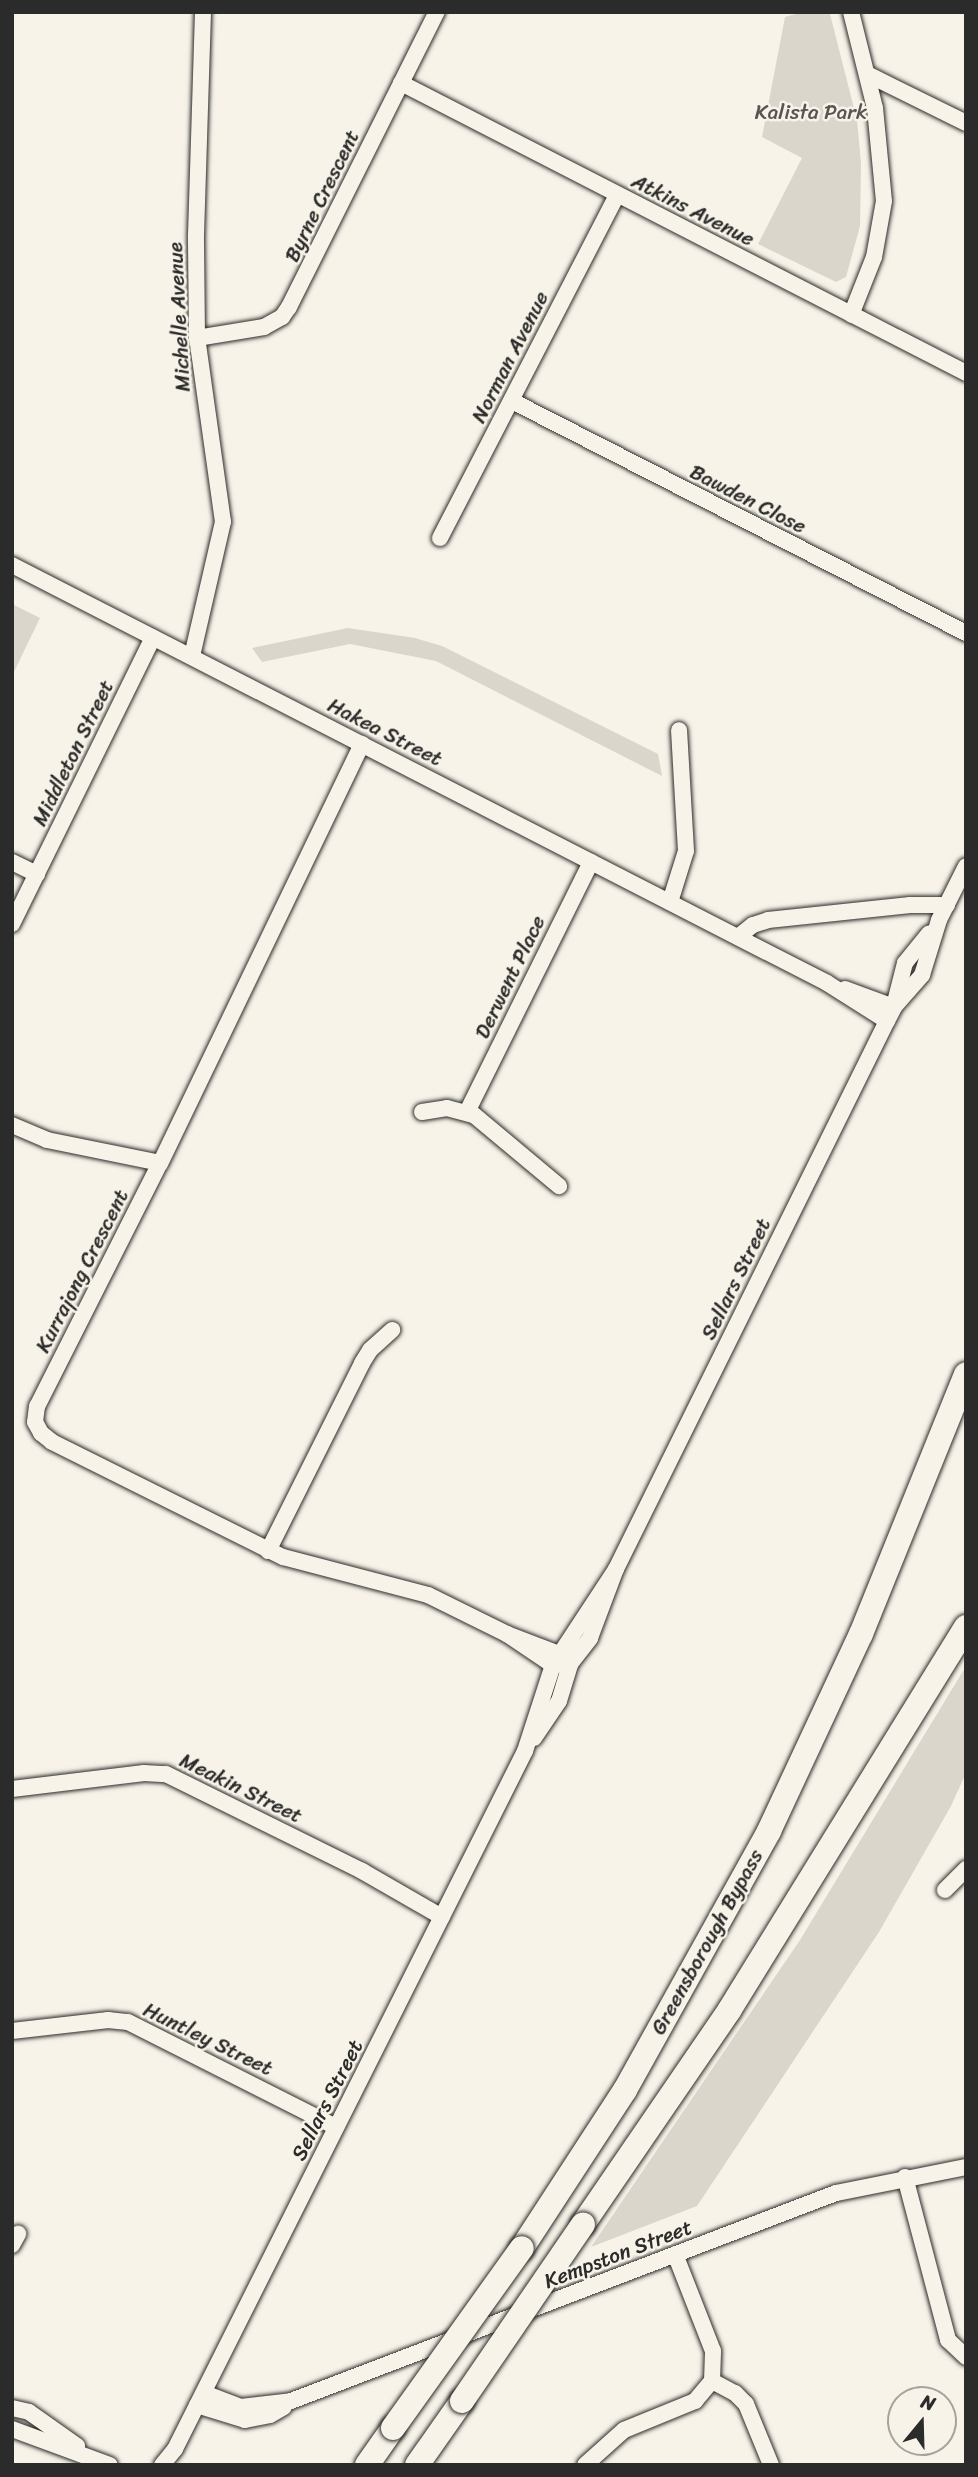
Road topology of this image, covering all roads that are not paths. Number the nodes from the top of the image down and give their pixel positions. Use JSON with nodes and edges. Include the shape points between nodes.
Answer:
{"nodes":[{"id":1,"x":203,"y":12,"type":"edge"},
{"id":2,"x":437,"y":12,"type":"edge"},
{"id":3,"x":851,"y":12,"type":"edge"},
{"id":4,"x":867,"y":74,"type":"junction"},
{"id":5,"x":401,"y":83,"type":"junction"},
{"id":6,"x":966,"y":123,"type":"edge"},
{"id":7,"x":617,"y":195,"type":"junction"},
{"id":8,"x":851,"y":315,"type":"junction"},
{"id":9,"x":197,"y":338,"type":"junction"},
{"id":10,"x":966,"y":373,"type":"edge"},
{"id":11,"x":512,"y":401,"type":"junction"},
{"id":12,"x":440,"y":538,"type":"dead end"},
{"id":13,"x":12,"y":565,"type":"edge"},
{"id":14,"x":966,"y":634,"type":"edge"},
{"id":15,"x":153,"y":638,"type":"junction"},
{"id":16,"x":192,"y":656,"type":"junction"},
{"id":17,"x":679,"y":730,"type":"dead end"},
{"id":18,"x":362,"y":744,"type":"junction"},
{"id":19,"x":12,"y":862,"type":"edge"},
{"id":20,"x":591,"y":862,"type":"junction"},
{"id":21,"x":966,"y":866,"type":"edge"},
{"id":22,"x":37,"y":874,"type":"junction"},
{"id":23,"x":670,"y":902,"type":"junction"},
{"id":24,"x":947,"y":905,"type":"junction"},
{"id":25,"x":12,"y":924,"type":"edge"},
{"id":26,"x":737,"y":937,"type":"junction"},
{"id":27,"x":891,"y":1014,"type":"junction"},
{"id":28,"x":422,"y":1112,"type":"dead end"},
{"id":29,"x":467,"y":1112,"type":"junction"},
{"id":30,"x":12,"y":1125,"type":"edge"},
{"id":31,"x":160,"y":1163,"type":"junction"},
{"id":32,"x":559,"y":1186,"type":"dead end"},
{"id":33,"x":391,"y":1330,"type":"dead end"},
{"id":34,"x":966,"y":1374,"type":"edge"},
{"id":35,"x":268,"y":1550,"type":"junction"},
{"id":36,"x":966,"y":1627,"type":"edge"},
{"id":37,"x":561,"y":1661,"type":"junction"},
{"id":38,"x":12,"y":1789,"type":"edge"},
{"id":39,"x":966,"y":1869,"type":"edge"},
{"id":40,"x":945,"y":1890,"type":"dead end"},
{"id":41,"x":445,"y":1911,"type":"junction"},
{"id":42,"x":12,"y":2031,"type":"edge"},
{"id":43,"x":336,"y":2127,"type":"junction"},
{"id":44,"x":966,"y":2167,"type":"edge"},
{"id":45,"x":905,"y":2177,"type":"junction"},
{"id":46,"x":675,"y":2254,"type":"junction"},
{"id":47,"x":966,"y":2357,"type":"edge"},
{"id":48,"x":712,"y":2381,"type":"junction"},
{"id":49,"x":200,"y":2399,"type":"junction"},
{"id":50,"x":12,"y":2408,"type":"edge"},
{"id":51,"x":12,"y":2429,"type":"edge"},
{"id":52,"x":90,"y":2455,"type":"junction"},
{"id":53,"x":110,"y":2465,"type":"edge"},
{"id":54,"x":162,"y":2465,"type":"edge"},
{"id":55,"x":367,"y":2465,"type":"edge"},
{"id":56,"x":417,"y":2465,"type":"edge"},
{"id":57,"x":585,"y":2465,"type":"edge"},
{"id":58,"x":771,"y":2465,"type":"edge"}],
"edges":[{"from":1,"to":9,"type":"street","name":"Michelle Avenue"},
{"from":2,"to":5,"type":"street","name":"Byrne Crescent"},
{"from":3,"to":4,"type":"street"},
{"from":4,"to":6,"type":"street"},
{"from":4,"to":8,"type":"street","via":[[879,139],[883,218],[874,257]]},
{"from":5,"to":7,"type":"street","name":"Atkins Avenue"},
{"from":5,"to":9,"type":"street","name":"Byrne Crescent","via":[[282,317],[264,327]]},
{"from":7,"to":8,"type":"street","name":"Atkins Avenue"},
{"from":7,"to":11,"type":"street","name":"Norman Avenue"},
{"from":8,"to":10,"type":"street","name":"Atkins Avenue"},
{"from":9,"to":16,"type":"street","name":"Michelle Avenue","via":[[223,522]]},
{"from":11,"to":12,"type":"street","name":"Norman Avenue"},
{"from":11,"to":14,"type":"street","name":"Bawden Close"},
{"from":13,"to":15,"type":"street","name":"Hakea Street"},
{"from":15,"to":16,"type":"street","name":"Hakea Street"},
{"from":15,"to":22,"type":"street","name":"Middleton Street"},
{"from":16,"to":18,"type":"street","name":"Hakea Street"},
{"from":17,"to":23,"type":"street","via":[[685,851]]},
{"from":18,"to":20,"type":"street","name":"Hakea Street"},
{"from":18,"to":31,"type":"street","name":"Kurrajong Crescent"},
{"from":19,"to":22,"type":"street"},
{"from":20,"to":23,"type":"street","name":"Hakea Street"},
{"from":20,"to":29,"type":"street","name":"Derwent Place"},
{"from":21,"to":24,"type":"street","name":"Sellars Street"},
{"from":22,"to":25,"type":"street","name":"Middleton Street"},
{"from":23,"to":26,"type":"street","name":"Hakea Street"},
{"from":24,"to":26,"type":"street","via":[[768,920]]},
{"from":24,"to":27,"type":"street","name":"Sellars Street","via":[[922,975]]},
{"from":26,"to":27,"type":"street","name":"Hakea Street"},
{"from":27,"to":37,"type":"street","name":"Sellars Street","via":[[616,1569],[590,1638]]},
{"from":28,"to":29,"type":"street","via":[[447,1108]]},
{"from":29,"to":32,"type":"street"},
{"from":30,"to":31,"type":"street","via":[[47,1140]]},
{"from":31,"to":35,"type":"street","name":"Kurrajong Crescent","via":[[37,1406],[34,1422],[52,1442]]},
{"from":33,"to":35,"type":"street","via":[[362,1363]]},
{"from":34,"to":55,"type":"highway","name":"Greensborough Bypass","bridge":true,"via":[[862,1634],[769,1831],[625,2090],[522,2248]]},
{"from":35,"to":37,"type":"street","name":"Kurrajong Crescent","via":[[310,1566],[428,1595]]},
{"from":36,"to":56,"type":"highway","bridge":true,"via":[[730,2009]]},
{"from":37,"to":41,"type":"street","name":"Sellars Street","via":[[559,1701],[525,1751]]},
{"from":38,"to":41,"type":"street","name":"Meakin Street","via":[[166,1774]]},
{"from":39,"to":40,"type":"street"},
{"from":41,"to":43,"type":"street","name":"Sellars Street"},
{"from":42,"to":43,"type":"street","name":"Huntley Street","via":[[108,2020],[128,2022]]},
{"from":43,"to":49,"type":"street","name":"Sellars Street"},
{"from":44,"to":45,"type":"street","name":"Kempston Street"},
{"from":45,"to":46,"type":"street","name":"Kempston Street","via":[[836,2193]]},
{"from":45,"to":47,"type":"street","via":[[948,2340]]},
{"from":46,"to":48,"type":"street","via":[[713,2351]]},
{"from":46,"to":49,"type":"street","name":"Kempston Street","via":[[292,2401],[241,2407]]},
{"from":48,"to":57,"type":"street","via":[[695,2400],[624,2430]]},
{"from":48,"to":58,"type":"street","via":[[746,2404]]},
{"from":49,"to":54,"type":"street","name":"Sellars Street"},
{"from":50,"to":52,"type":"street","via":[[41,2420]]},
{"from":51,"to":52,"type":"street"},
{"from":52,"to":53,"type":"street"}]}
